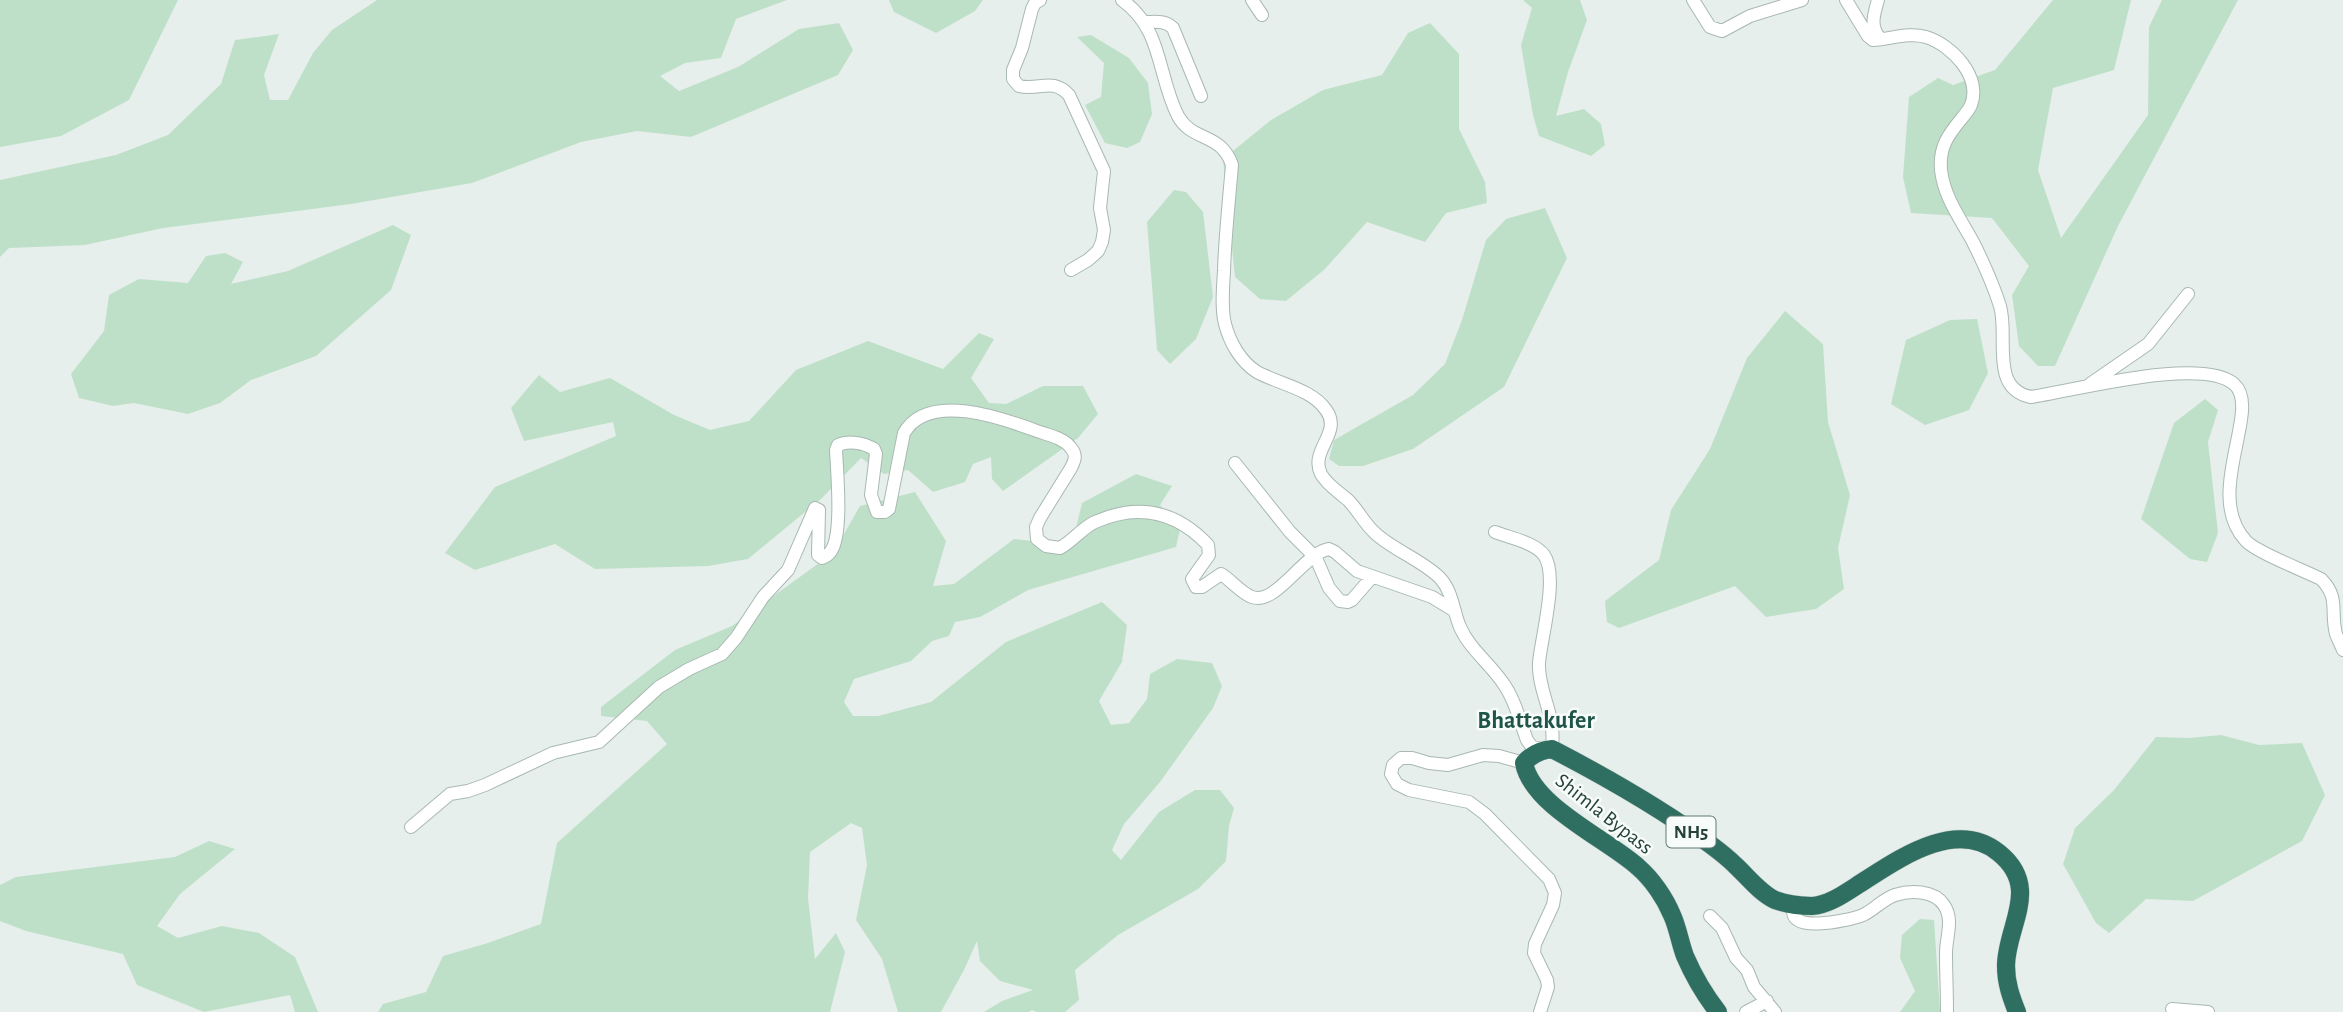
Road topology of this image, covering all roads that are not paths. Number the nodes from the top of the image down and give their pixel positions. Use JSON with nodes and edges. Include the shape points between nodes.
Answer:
{"nodes":[{"id":1,"x":1040,"y":0,"type":"edge"},
{"id":2,"x":1122,"y":0,"type":"edge"},
{"id":3,"x":1252,"y":0,"type":"edge"},
{"id":4,"x":1693,"y":0,"type":"edge"},
{"id":5,"x":1802,"y":0,"type":"edge"},
{"id":6,"x":1846,"y":0,"type":"edge"},
{"id":7,"x":1878,"y":0,"type":"edge"},
{"id":8,"x":1262,"y":15,"type":"dead end"},
{"id":9,"x":1145,"y":22,"type":"junction"},
{"id":10,"x":1881,"y":39,"type":"junction"},
{"id":11,"x":1201,"y":96,"type":"dead end"},
{"id":12,"x":1071,"y":270,"type":"dead end"},
{"id":13,"x":2188,"y":294,"type":"dead end"},
{"id":14,"x":2084,"y":388,"type":"junction"},
{"id":15,"x":1235,"y":463,"type":"dead end"},
{"id":16,"x":1495,"y":532,"type":"dead end"},
{"id":17,"x":1314,"y":555,"type":"junction"},
{"id":18,"x":1372,"y":577,"type":"junction"},
{"id":19,"x":1455,"y":611,"type":"junction"},
{"id":20,"x":2343,"y":650,"type":"edge"},
{"id":21,"x":1547,"y":749,"type":"junction"},
{"id":22,"x":1524,"y":763,"type":"junction"},
{"id":23,"x":411,"y":827,"type":"dead end"},
{"id":24,"x":1794,"y":905,"type":"junction"},
{"id":25,"x":1710,"y":916,"type":"dead end"},
{"id":26,"x":1767,"y":1001,"type":"junction"},
{"id":27,"x":2172,"y":1009,"type":"dead end"},
{"id":28,"x":1540,"y":1012,"type":"edge"},
{"id":29,"x":1718,"y":1012,"type":"edge"},
{"id":30,"x":1746,"y":1012,"type":"edge"},
{"id":31,"x":1775,"y":1012,"type":"edge"},
{"id":32,"x":1947,"y":1012,"type":"edge"},
{"id":33,"x":2017,"y":1012,"type":"edge"},
{"id":34,"x":2208,"y":1012,"type":"edge"}],
"edges":[{"from":1,"to":12,"type":"street","via":[[1032,9],[1013,79],[1026,88],[1053,84],[1063,88],[1104,172],[1102,242],[1098,251]]},
{"from":2,"to":9,"type":"street"},
{"from":3,"to":8,"type":"street"},
{"from":4,"to":5,"type":"street","via":[[1710,27],[1721,32],[1750,16]]},
{"from":6,"to":10,"type":"street","via":[[1868,36]]},
{"from":7,"to":10,"type":"street","via":[[1873,26]]},
{"from":9,"to":11,"type":"street","via":[[1168,23],[1173,28]]},
{"from":9,"to":19,"type":"street","via":[[1180,119],[1191,131],[1220,145],[1232,165],[1223,293],[1225,324],[1236,350],[1256,371],[1321,402],[1332,420],[1331,433],[1320,452],[1321,474],[1376,534],[1440,579]]},
{"from":10,"to":14,"type":"street","via":[[1903,35],[1934,40],[1965,67],[1972,80],[1970,108],[1945,138],[1941,169],[1951,204],[2001,308],[2006,379],[2012,389],[2031,397]]},
{"from":13,"to":14,"type":"street","via":[[2148,344]]},
{"from":14,"to":20,"type":"street","via":[[2176,372],[2205,373],[2234,384],[2243,402],[2228,493],[2236,529],[2247,543],[2321,579],[2330,588]]},
{"from":15,"to":17,"type":"street"},
{"from":16,"to":21,"type":"street","via":[[1543,553],[1548,564],[1539,666],[1551,719]]},
{"from":17,"to":18,"type":"street","via":[[1329,549]]},
{"from":17,"to":18,"type":"street","via":[[1329,588],[1344,603]]},
{"from":17,"to":23,"type":"street","via":[[1279,587],[1259,598],[1221,574],[1196,587],[1192,579],[1209,555],[1208,545],[1176,519],[1157,513],[1116,515],[1092,523],[1060,548],[1046,546],[1037,538],[1036,527],[1071,468],[1073,450],[1059,439],[1008,420],[965,411],[932,413],[909,424],[904,433],[885,512],[877,512],[871,495],[874,449],[855,442],[838,445],[838,511],[831,552],[822,558],[818,555],[819,510],[815,508],[788,570],[726,651],[659,687],[599,742],[553,753],[485,785],[450,794]]},
{"from":18,"to":19,"type":"street","via":[[1432,597]]},
{"from":19,"to":21,"type":"street","via":[[1468,639],[1507,688],[1527,740],[1532,747]]},
{"from":21,"to":22,"type":"highway","name":"Shimla Bypass"},
{"from":21,"to":24,"type":"highway","name":"Shimla Bypass","number":"NH5","via":[[1606,777],[1698,836],[1774,899]]},
{"from":22,"to":28,"type":"street","via":[[1483,755],[1448,765],[1401,758],[1391,775],[1409,790],[1469,802],[1549,879],[1555,893],[1553,905],[1534,953],[1548,987]]},
{"from":22,"to":29,"type":"highway","name":"Shimla Bypass","via":[[1538,792],[1638,867],[1657,888],[1672,914],[1700,989]]},
{"from":24,"to":32,"type":"street","via":[[1791,912],[1797,922],[1841,921],[1860,917],[1895,895],[1936,896],[1948,913]]},
{"from":24,"to":33,"type":"highway","via":[[1814,906],[1839,897],[1922,847],[1957,839],[1999,852],[2021,892],[2006,965],[2008,990]]},
{"from":25,"to":26,"type":"street"},
{"from":26,"to":30,"type":"street"},
{"from":26,"to":31,"type":"street"},
{"from":27,"to":34,"type":"street"}]}
